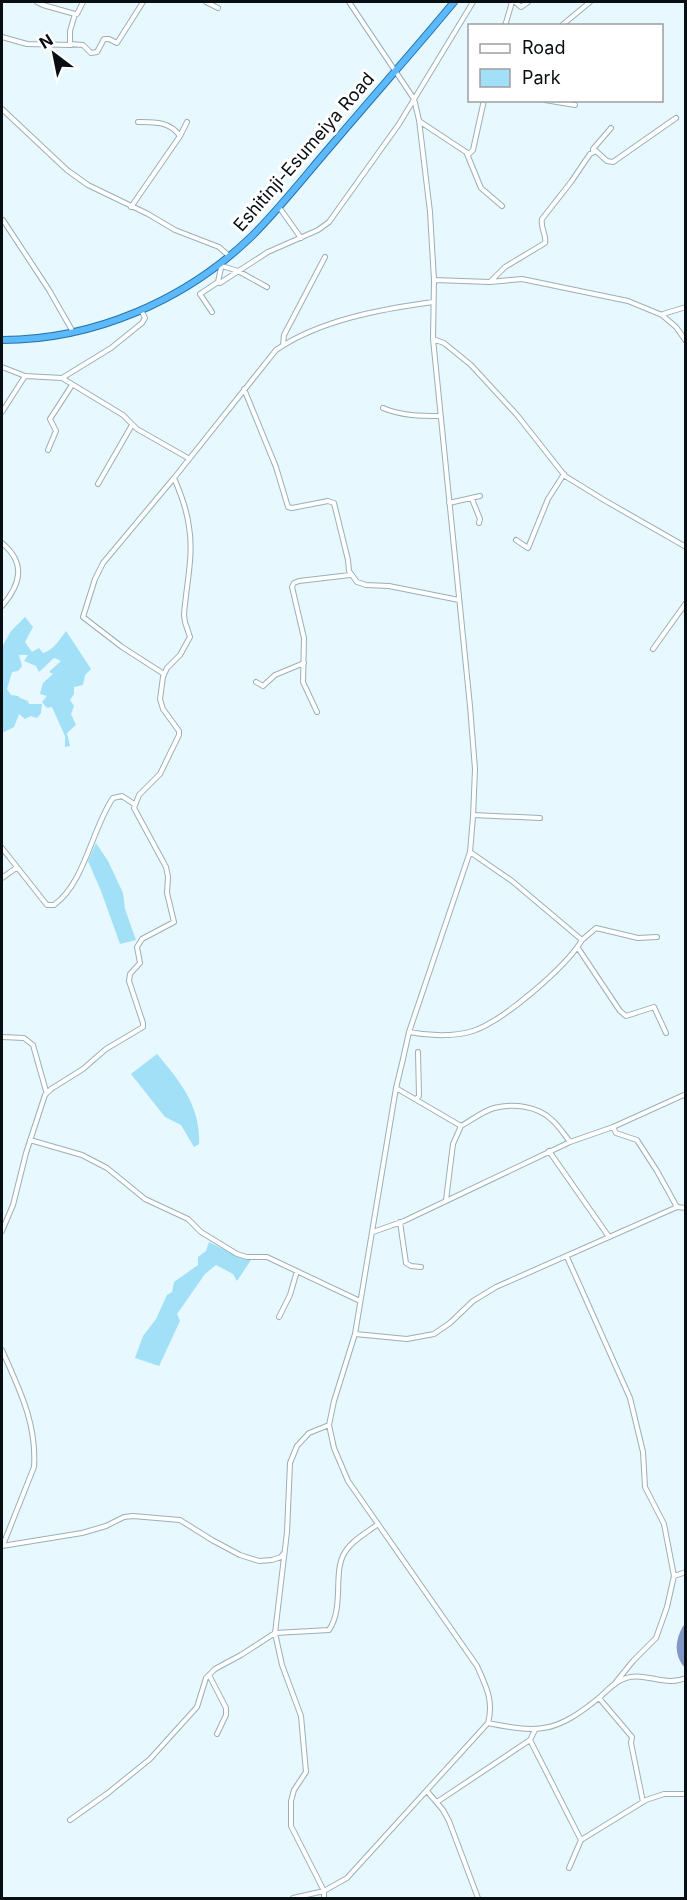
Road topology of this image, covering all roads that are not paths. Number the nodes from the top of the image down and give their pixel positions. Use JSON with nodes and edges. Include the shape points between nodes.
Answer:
{"nodes":[{"id":1,"x":37,"y":2,"type":"edge"},
{"id":2,"x":83,"y":2,"type":"edge"},
{"id":3,"x":143,"y":2,"type":"edge"},
{"id":4,"x":206,"y":2,"type":"edge"},
{"id":5,"x":349,"y":2,"type":"edge"},
{"id":6,"x":454,"y":2,"type":"edge"},
{"id":7,"x":473,"y":2,"type":"edge"},
{"id":8,"x":514,"y":2,"type":"edge"},
{"id":9,"x":528,"y":2,"type":"edge"},
{"id":10,"x":590,"y":2,"type":"edge"},
{"id":11,"x":218,"y":8,"type":"dead end"},
{"id":12,"x":75,"y":14,"type":"junction"},
{"id":13,"x":506,"y":24,"type":"edge"},
{"id":14,"x":563,"y":24,"type":"edge"},
{"id":15,"x":2,"y":37,"type":"edge"},
{"id":16,"x":72,"y":45,"type":"junction"},
{"id":17,"x":396,"y":70,"type":"junction"},
{"id":18,"x":414,"y":99,"type":"junction"},
{"id":19,"x":484,"y":102,"type":"edge"},
{"id":20,"x":556,"y":102,"type":"edge"},
{"id":21,"x":575,"y":105,"type":"dead end"},
{"id":22,"x":2,"y":110,"type":"edge"},
{"id":23,"x":676,"y":118,"type":"dead end"},
{"id":24,"x":419,"y":120,"type":"junction"},
{"id":25,"x":138,"y":122,"type":"dead end"},
{"id":26,"x":187,"y":122,"type":"dead end"},
{"id":27,"x":611,"y":128,"type":"dead end"},
{"id":28,"x":180,"y":136,"type":"junction"},
{"id":29,"x":593,"y":152,"type":"junction"},
{"id":30,"x":467,"y":154,"type":"junction"},
{"id":31,"x":502,"y":206,"type":"dead end"},
{"id":32,"x":131,"y":207,"type":"junction"},
{"id":33,"x":278,"y":207,"type":"junction"},
{"id":34,"x":3,"y":220,"type":"dead end"},
{"id":35,"x":302,"y":238,"type":"junction"},
{"id":36,"x":229,"y":256,"type":"junction"},
{"id":37,"x":325,"y":257,"type":"dead end"},
{"id":38,"x":218,"y":264,"type":"junction"},
{"id":39,"x":238,"y":271,"type":"junction"},
{"id":40,"x":434,"y":280,"type":"junction"},
{"id":41,"x":218,"y":282,"type":"junction"},
{"id":42,"x":490,"y":282,"type":"junction"},
{"id":43,"x":267,"y":287,"type":"dead end"},
{"id":44,"x":433,"y":302,"type":"junction"},
{"id":45,"x":686,"y":307,"type":"edge"},
{"id":46,"x":141,"y":310,"type":"junction"},
{"id":47,"x":212,"y":312,"type":"dead end"},
{"id":48,"x":662,"y":315,"type":"junction"},
{"id":49,"x":74,"y":333,"type":"junction"},
{"id":50,"x":433,"y":339,"type":"junction"},
{"id":51,"x":2,"y":340,"type":"edge"},
{"id":52,"x":686,"y":341,"type":"edge"},
{"id":53,"x":283,"y":346,"type":"junction"},
{"id":54,"x":2,"y":368,"type":"edge"},
{"id":55,"x":25,"y":376,"type":"junction"},
{"id":56,"x":62,"y":378,"type":"junction"},
{"id":57,"x":72,"y":385,"type":"junction"},
{"id":58,"x":244,"y":389,"type":"junction"},
{"id":59,"x":383,"y":408,"type":"dead end"},
{"id":60,"x":2,"y":412,"type":"edge"},
{"id":61,"x":441,"y":416,"type":"junction"},
{"id":62,"x":132,"y":426,"type":"junction"},
{"id":63,"x":48,"y":450,"type":"dead end"},
{"id":64,"x":188,"y":458,"type":"junction"},
{"id":65,"x":564,"y":474,"type":"junction"},
{"id":66,"x":174,"y":478,"type":"junction"},
{"id":67,"x":98,"y":484,"type":"dead end"},
{"id":68,"x":480,"y":496,"type":"dead end"},
{"id":69,"x":472,"y":499,"type":"junction"},
{"id":70,"x":449,"y":503,"type":"junction"},
{"id":71,"x":479,"y":523,"type":"dead end"},
{"id":72,"x":516,"y":540,"type":"dead end"},
{"id":73,"x":2,"y":543,"type":"edge"},
{"id":74,"x":686,"y":547,"type":"edge"},
{"id":75,"x":350,"y":575,"type":"junction"},
{"id":76,"x":459,"y":600,"type":"junction"},
{"id":77,"x":686,"y":603,"type":"edge"},
{"id":78,"x":2,"y":606,"type":"edge"},
{"id":79,"x":652,"y":649,"type":"dead end"},
{"id":80,"x":304,"y":663,"type":"junction"},
{"id":81,"x":164,"y":674,"type":"junction"},
{"id":82,"x":256,"y":682,"type":"dead end"},
{"id":83,"x":317,"y":712,"type":"dead end"},
{"id":84,"x":134,"y":804,"type":"junction"},
{"id":85,"x":473,"y":815,"type":"junction"},
{"id":86,"x":540,"y":818,"type":"dead end"},
{"id":87,"x":2,"y":848,"type":"edge"},
{"id":88,"x":470,"y":852,"type":"junction"},
{"id":89,"x":16,"y":868,"type":"junction"},
{"id":90,"x":2,"y":878,"type":"edge"},
{"id":91,"x":657,"y":937,"type":"dead end"},
{"id":92,"x":582,"y":940,"type":"junction"},
{"id":93,"x":578,"y":948,"type":"junction"},
{"id":94,"x":409,"y":1032,"type":"junction"},
{"id":95,"x":666,"y":1033,"type":"dead end"},
{"id":96,"x":2,"y":1037,"type":"edge"},
{"id":97,"x":418,"y":1052,"type":"dead end"},
{"id":98,"x":396,"y":1088,"type":"junction"},
{"id":99,"x":46,"y":1092,"type":"junction"},
{"id":100,"x":686,"y":1094,"type":"edge"},
{"id":101,"x":416,"y":1100,"type":"junction"},
{"id":102,"x":461,"y":1126,"type":"junction"},
{"id":103,"x":613,"y":1128,"type":"junction"},
{"id":104,"x":30,"y":1140,"type":"junction"},
{"id":105,"x":570,"y":1142,"type":"junction"},
{"id":106,"x":549,"y":1151,"type":"junction"},
{"id":107,"x":446,"y":1200,"type":"junction"},
{"id":108,"x":677,"y":1207,"type":"junction"},
{"id":109,"x":686,"y":1208,"type":"edge"},
{"id":110,"x":400,"y":1222,"type":"junction"},
{"id":111,"x":2,"y":1231,"type":"edge"},
{"id":112,"x":373,"y":1232,"type":"junction"},
{"id":113,"x":609,"y":1237,"type":"junction"},
{"id":114,"x":567,"y":1257,"type":"junction"},
{"id":115,"x":421,"y":1268,"type":"dead end"},
{"id":116,"x":297,"y":1271,"type":"junction"},
{"id":117,"x":360,"y":1302,"type":"junction"},
{"id":118,"x":279,"y":1317,"type":"dead end"},
{"id":119,"x":355,"y":1334,"type":"junction"},
{"id":120,"x":2,"y":1350,"type":"edge"},
{"id":121,"x":329,"y":1425,"type":"junction"},
{"id":122,"x":378,"y":1524,"type":"junction"},
{"id":123,"x":2,"y":1546,"type":"edge"},
{"id":124,"x":283,"y":1553,"type":"junction"},
{"id":125,"x":686,"y":1572,"type":"edge"},
{"id":126,"x":674,"y":1576,"type":"junction"},
{"id":127,"x":275,"y":1633,"type":"junction"},
{"id":128,"x":208,"y":1674,"type":"junction"},
{"id":129,"x":686,"y":1678,"type":"edge"},
{"id":130,"x":616,"y":1682,"type":"junction"},
{"id":131,"x":599,"y":1698,"type":"junction"},
{"id":132,"x":488,"y":1724,"type":"junction"},
{"id":133,"x":535,"y":1730,"type":"junction"},
{"id":134,"x":217,"y":1734,"type":"dead end"},
{"id":135,"x":531,"y":1740,"type":"junction"},
{"id":136,"x":427,"y":1791,"type":"junction"},
{"id":137,"x":686,"y":1794,"type":"edge"},
{"id":138,"x":437,"y":1802,"type":"junction"},
{"id":139,"x":643,"y":1802,"type":"junction"},
{"id":140,"x":70,"y":1820,"type":"dead end"},
{"id":141,"x":581,"y":1840,"type":"junction"},
{"id":142,"x":569,"y":1868,"type":"dead end"},
{"id":143,"x":324,"y":1891,"type":"junction"},
{"id":144,"x":293,"y":1899,"type":"edge"},
{"id":145,"x":324,"y":1899,"type":"edge"},
{"id":146,"x":478,"y":1899,"type":"edge"}],
"edges":[{"from":1,"to":12,"type":"street"},
{"from":2,"to":12,"type":"street"},
{"from":3,"to":16,"type":"street","via":[[117,43],[104,39],[97,52],[91,53],[83,45]]},
{"from":4,"to":11,"type":"street"},
{"from":5,"to":17,"type":"street"},
{"from":6,"to":17,"type":"highway","name":"Eshitinji-Esumeiya Road"},
{"from":7,"to":18,"type":"street"},
{"from":8,"to":9,"type":"street","via":[[521,7]]},
{"from":8,"to":13,"type":"street"},
{"from":10,"to":14,"type":"street"},
{"from":12,"to":16,"type":"street","via":[[70,32]]},
{"from":15,"to":16,"type":"street","via":[[27,44]]},
{"from":17,"to":18,"type":"street"},
{"from":17,"to":33,"type":"highway","name":"Eshitinji-Esumeiya Road"},
{"from":18,"to":24,"type":"street"},
{"from":18,"to":35,"type":"street","via":[[339,210],[318,230]]},
{"from":19,"to":30,"type":"street","via":[[473,150]]},
{"from":20,"to":21,"type":"street"},
{"from":22,"to":32,"type":"street","via":[[68,170]]},
{"from":23,"to":29,"type":"street","via":[[613,162]]},
{"from":24,"to":30,"type":"street"},
{"from":24,"to":40,"type":"street"},
{"from":25,"to":28,"type":"street","via":[[169,125]]},
{"from":26,"to":28,"type":"street"},
{"from":27,"to":29,"type":"street"},
{"from":28,"to":32,"type":"street"},
{"from":29,"to":42,"type":"street","via":[[544,215],[541,224],[545,243],[505,267]]},
{"from":30,"to":31,"type":"street","via":[[482,188]]},
{"from":32,"to":36,"type":"street","via":[[219,247]]},
{"from":33,"to":35,"type":"street"},
{"from":33,"to":36,"type":"highway","name":"Eshitinji-Esumeiya Road"},
{"from":34,"to":49,"type":"street"},
{"from":35,"to":39,"type":"street","via":[[268,252]]},
{"from":36,"to":38,"type":"highway","name":"Eshitinji-Esumeiya Road"},
{"from":37,"to":53,"type":"street","via":[[284,335]]},
{"from":38,"to":39,"type":"street"},
{"from":38,"to":41,"type":"street"},
{"from":38,"to":46,"type":"highway","name":"Eshitinji-Esumeiya Road"},
{"from":39,"to":41,"type":"street"},
{"from":39,"to":43,"type":"street"},
{"from":40,"to":42,"type":"street"},
{"from":40,"to":44,"type":"street"},
{"from":41,"to":47,"type":"street","via":[[200,294]]},
{"from":42,"to":48,"type":"street","via":[[522,279],[554,284],[628,301]]},
{"from":44,"to":50,"type":"street"},
{"from":44,"to":53,"type":"street","via":[[369,313],[310,331]]},
{"from":45,"to":48,"type":"street"},
{"from":46,"to":49,"type":"highway","name":"Eshitinji-Esumeiya Road"},
{"from":46,"to":56,"type":"street","via":[[146,318],[142,323],[111,348]]},
{"from":48,"to":52,"type":"street"},
{"from":49,"to":51,"type":"highway","name":"Eshitinji-Esumeiya Road"},
{"from":50,"to":61,"type":"street"},
{"from":50,"to":65,"type":"street","via":[[471,365]]},
{"from":53,"to":58,"type":"street"},
{"from":54,"to":55,"type":"street"},
{"from":55,"to":56,"type":"street"},
{"from":55,"to":60,"type":"street"},
{"from":56,"to":57,"type":"street"},
{"from":57,"to":62,"type":"street","via":[[123,415]]},
{"from":57,"to":63,"type":"street","via":[[50,418],[56,431]]},
{"from":58,"to":64,"type":"street"},
{"from":58,"to":75,"type":"street","via":[[288,507],[334,503]]},
{"from":59,"to":61,"type":"street","via":[[395,413]]},
{"from":61,"to":70,"type":"street"},
{"from":62,"to":64,"type":"street"},
{"from":62,"to":67,"type":"street"},
{"from":64,"to":66,"type":"street"},
{"from":65,"to":72,"type":"street","via":[[548,499],[528,548]]},
{"from":65,"to":74,"type":"street"},
{"from":66,"to":81,"type":"street","via":[[190,527],[184,615],[190,637]]},
{"from":66,"to":81,"type":"street","via":[[103,563],[83,617]]},
{"from":68,"to":69,"type":"street"},
{"from":69,"to":70,"type":"street"},
{"from":69,"to":71,"type":"street"},
{"from":70,"to":76,"type":"street"},
{"from":73,"to":78,"type":"street","via":[[20,569]]},
{"from":75,"to":76,"type":"street","via":[[366,585]]},
{"from":75,"to":80,"type":"street","via":[[294,583],[304,638]]},
{"from":76,"to":85,"type":"street","via":[[475,769]]},
{"from":77,"to":79,"type":"street"},
{"from":80,"to":82,"type":"street","via":[[275,675],[263,686]]},
{"from":80,"to":83,"type":"street","via":[[303,682]]},
{"from":81,"to":84,"type":"street","via":[[160,699],[179,735],[160,774]]},
{"from":84,"to":89,"type":"street","via":[[122,796],[113,798],[81,868],[54,905],[47,905]]},
{"from":84,"to":99,"type":"street","via":[[136,816],[166,867],[167,893],[175,919],[142,939],[137,947],[140,963],[129,981],[143,1025]]},
{"from":85,"to":86,"type":"street"},
{"from":85,"to":88,"type":"street"},
{"from":87,"to":89,"type":"street"},
{"from":88,"to":92,"type":"street","via":[[512,881]]},
{"from":88,"to":94,"type":"street"},
{"from":89,"to":90,"type":"street"},
{"from":91,"to":92,"type":"street","via":[[638,938],[596,928]]},
{"from":92,"to":93,"type":"street"},
{"from":93,"to":94,"type":"street","via":[[524,999],[474,1031],[438,1035]]},
{"from":93,"to":95,"type":"street","via":[[620,1011],[632,1016],[654,1007]]},
{"from":94,"to":98,"type":"street"},
{"from":96,"to":99,"type":"street","via":[[24,1038],[33,1045]]},
{"from":97,"to":101,"type":"street"},
{"from":98,"to":101,"type":"street"},
{"from":98,"to":112,"type":"street"},
{"from":99,"to":104,"type":"street"},
{"from":100,"to":103,"type":"street"},
{"from":101,"to":102,"type":"street"},
{"from":102,"to":105,"type":"street","via":[[494,1108],[515,1106],[546,1114]]},
{"from":102,"to":107,"type":"street","via":[[453,1144]]},
{"from":103,"to":105,"type":"street"},
{"from":103,"to":108,"type":"street","via":[[616,1133],[637,1140]]},
{"from":104,"to":111,"type":"street"},
{"from":104,"to":116,"type":"street","via":[[82,1155],[145,1199],[188,1219],[201,1232],[237,1254],[267,1257]]},
{"from":105,"to":106,"type":"street"},
{"from":106,"to":107,"type":"street"},
{"from":106,"to":113,"type":"street"},
{"from":107,"to":110,"type":"street"},
{"from":108,"to":109,"type":"street"},
{"from":108,"to":113,"type":"street"},
{"from":110,"to":112,"type":"street"},
{"from":110,"to":115,"type":"street","via":[[406,1263]]},
{"from":112,"to":117,"type":"street"},
{"from":113,"to":114,"type":"street"},
{"from":114,"to":119,"type":"street","via":[[496,1287],[434,1334],[407,1339]]},
{"from":114,"to":126,"type":"street","via":[[630,1398],[643,1452],[645,1487],[664,1524]]},
{"from":116,"to":117,"type":"street"},
{"from":116,"to":118,"type":"street"},
{"from":117,"to":119,"type":"street"},
{"from":119,"to":121,"type":"street"},
{"from":120,"to":123,"type":"street","via":[[26,1403],[35,1455],[34,1467]]},
{"from":121,"to":122,"type":"street","via":[[348,1481]]},
{"from":121,"to":124,"type":"street","via":[[309,1433],[297,1446],[290,1463]]},
{"from":122,"to":127,"type":"street","via":[[345,1551],[339,1602],[329,1630]]},
{"from":122,"to":132,"type":"street","via":[[477,1666],[491,1699]]},
{"from":123,"to":124,"type":"street","via":[[89,1531],[133,1516],[180,1520],[240,1555],[258,1561],[272,1560]]},
{"from":124,"to":127,"type":"street"},
{"from":125,"to":126,"type":"street"},
{"from":126,"to":130,"type":"street","via":[[656,1638]]},
{"from":127,"to":128,"type":"street"},
{"from":127,"to":143,"type":"street","via":[[301,1716],[306,1772],[294,1790],[291,1827]]},
{"from":128,"to":134,"type":"street","via":[[226,1712]]},
{"from":128,"to":140,"type":"street","via":[[197,1707],[150,1759]]},
{"from":129,"to":130,"type":"street","via":[[670,1682],[636,1676]]},
{"from":130,"to":131,"type":"street"},
{"from":131,"to":133,"type":"street","via":[[564,1723]]},
{"from":131,"to":139,"type":"street","via":[[632,1737]]},
{"from":132,"to":133,"type":"street"},
{"from":132,"to":136,"type":"street"},
{"from":133,"to":135,"type":"street"},
{"from":135,"to":138,"type":"street"},
{"from":135,"to":141,"type":"street"},
{"from":136,"to":138,"type":"street"},
{"from":136,"to":143,"type":"street","via":[[347,1878]]},
{"from":137,"to":139,"type":"street","via":[[664,1794]]},
{"from":138,"to":146,"type":"street","via":[[454,1832]]},
{"from":139,"to":141,"type":"street"},
{"from":141,"to":142,"type":"street"},
{"from":143,"to":144,"type":"street"},
{"from":143,"to":145,"type":"street"}]}
